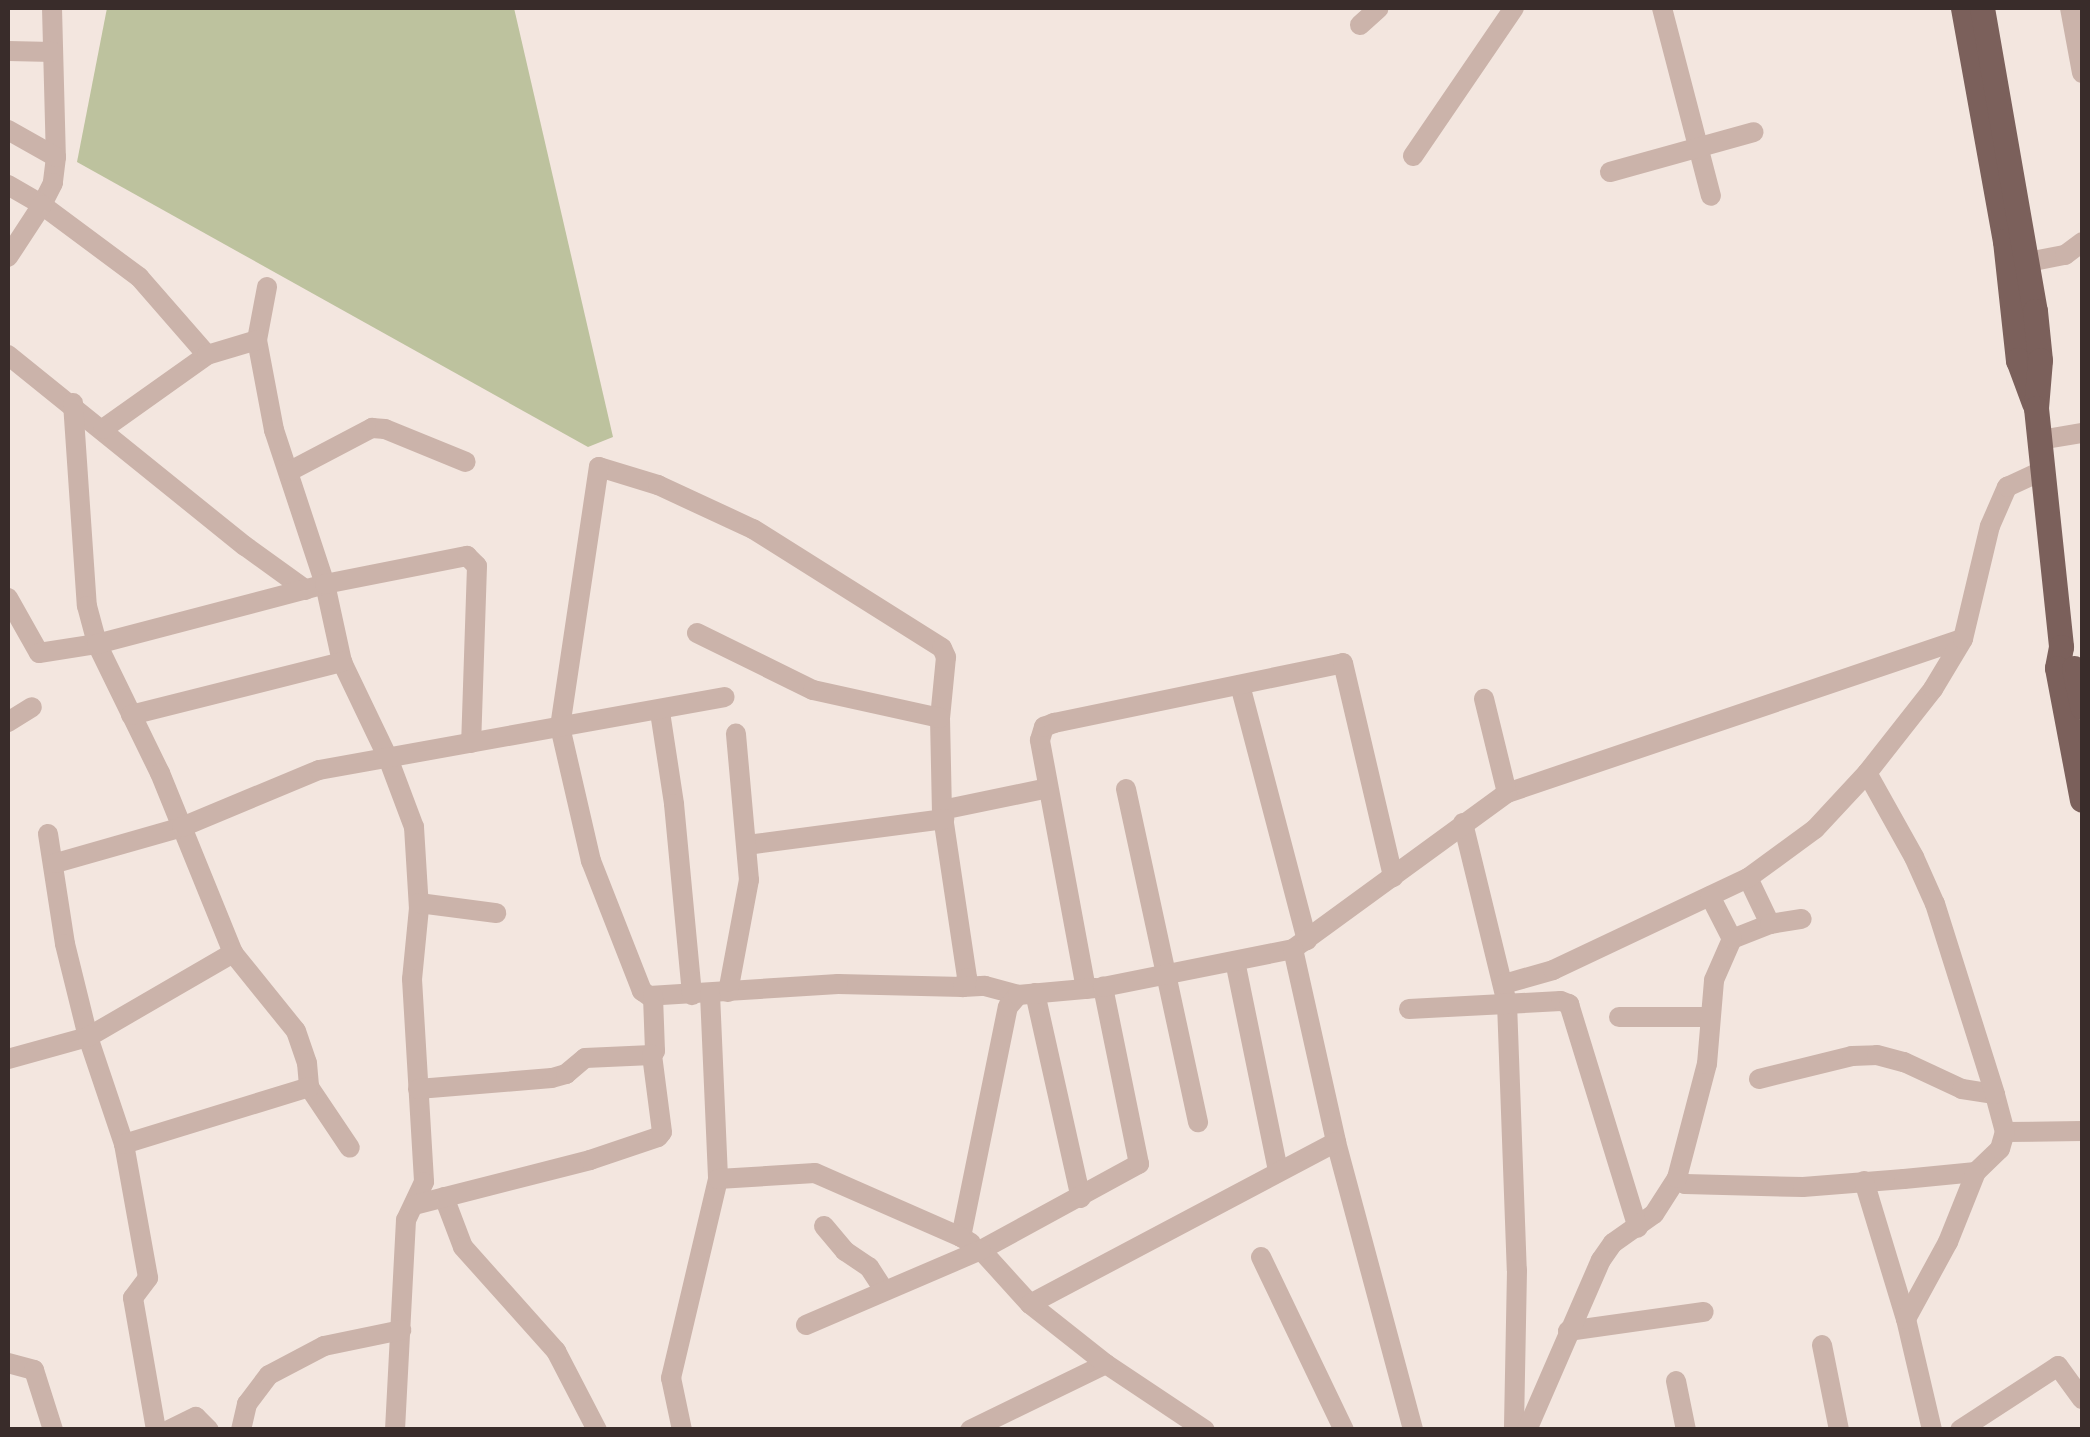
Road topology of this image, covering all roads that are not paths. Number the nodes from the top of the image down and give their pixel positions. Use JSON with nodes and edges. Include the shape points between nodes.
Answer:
{"nodes":[{"id":1,"x":52,"y":8,"type":"edge"},
{"id":2,"x":1380,"y":8,"type":"edge"},
{"id":3,"x":1514,"y":8,"type":"edge"},
{"id":4,"x":1662,"y":8,"type":"edge"},
{"id":5,"x":1963,"y":8,"type":"edge"},
{"id":6,"x":1982,"y":8,"type":"edge"},
{"id":7,"x":2070,"y":8,"type":"edge"},
{"id":8,"x":1360,"y":25,"type":"dead end"},
{"id":9,"x":8,"y":51,"type":"edge"},
{"id":10,"x":53,"y":52,"type":"junction"},
{"id":11,"x":2082,"y":74,"type":"edge"},
{"id":12,"x":8,"y":130,"type":"edge"},
{"id":13,"x":1754,"y":132,"type":"dead end"},
{"id":14,"x":1699,"y":145,"type":"junction"},
{"id":15,"x":1413,"y":156,"type":"dead end"},
{"id":16,"x":56,"y":157,"type":"junction"},
{"id":17,"x":1610,"y":172,"type":"dead end"},
{"id":18,"x":8,"y":186,"type":"edge"},
{"id":19,"x":1711,"y":196,"type":"dead end"},
{"id":20,"x":42,"y":204,"type":"junction"},
{"id":21,"x":2082,"y":242,"type":"edge"},
{"id":22,"x":8,"y":258,"type":"edge"},
{"id":23,"x":2028,"y":262,"type":"junction"},
{"id":24,"x":267,"y":287,"type":"dead end"},
{"id":25,"x":257,"y":340,"type":"junction"},
{"id":26,"x":8,"y":355,"type":"edge"},
{"id":27,"x":207,"y":356,"type":"junction"},
{"id":28,"x":72,"y":403,"type":"junction"},
{"id":29,"x":2036,"y":408,"type":"junction"},
{"id":30,"x":103,"y":429,"type":"junction"},
{"id":31,"x":2082,"y":433,"type":"edge"},
{"id":32,"x":2040,"y":440,"type":"junction"},
{"id":33,"x":466,"y":462,"type":"dead end"},
{"id":34,"x":2044,"y":470,"type":"junction"},
{"id":35,"x":290,"y":471,"type":"junction"},
{"id":36,"x":316,"y":587,"type":"junction"},
{"id":37,"x":8,"y":598,"type":"edge"},
{"id":38,"x":697,"y":633,"type":"dead end"},
{"id":39,"x":1963,"y":638,"type":"junction"},
{"id":40,"x":97,"y":644,"type":"junction"},
{"id":41,"x":2072,"y":660,"type":"edge"},
{"id":42,"x":342,"y":662,"type":"junction"},
{"id":43,"x":1240,"y":686,"type":"junction"},
{"id":44,"x":724,"y":698,"type":"dead end"},
{"id":45,"x":1484,"y":699,"type":"dead end"},
{"id":46,"x":32,"y":706,"type":"dead end"},
{"id":47,"x":2082,"y":708,"type":"edge"},
{"id":48,"x":660,"y":712,"type":"junction"},
{"id":49,"x":131,"y":715,"type":"junction"},
{"id":50,"x":940,"y":718,"type":"junction"},
{"id":51,"x":8,"y":722,"type":"edge"},
{"id":52,"x":560,"y":727,"type":"junction"},
{"id":53,"x":736,"y":734,"type":"dead end"},
{"id":54,"x":471,"y":743,"type":"junction"},
{"id":55,"x":388,"y":758,"type":"junction"},
{"id":56,"x":1866,"y":773,"type":"junction"},
{"id":57,"x":1048,"y":788,"type":"junction"},
{"id":58,"x":1126,"y":788,"type":"dead end"},
{"id":59,"x":1507,"y":793,"type":"junction"},
{"id":60,"x":2082,"y":800,"type":"edge"},
{"id":61,"x":943,"y":815,"type":"junction"},
{"id":62,"x":1463,"y":822,"type":"junction"},
{"id":63,"x":182,"y":827,"type":"junction"},
{"id":64,"x":48,"y":834,"type":"dead end"},
{"id":65,"x":746,"y":846,"type":"junction"},
{"id":66,"x":56,"y":864,"type":"junction"},
{"id":67,"x":1393,"y":877,"type":"junction"},
{"id":68,"x":1748,"y":878,"type":"junction"},
{"id":69,"x":1710,"y":896,"type":"junction"},
{"id":70,"x":419,"y":903,"type":"junction"},
{"id":71,"x":496,"y":913,"type":"dead end"},
{"id":72,"x":1802,"y":919,"type":"dead end"},
{"id":73,"x":1770,"y":924,"type":"junction"},
{"id":74,"x":1732,"y":939,"type":"junction"},
{"id":75,"x":1300,"y":945,"type":"junction"},
{"id":76,"x":233,"y":953,"type":"junction"},
{"id":77,"x":1235,"y":961,"type":"junction"},
{"id":78,"x":1168,"y":974,"type":"junction"},
{"id":79,"x":963,"y":987,"type":"junction"},
{"id":80,"x":1094,"y":988,"type":"junction"},
{"id":81,"x":710,"y":994,"type":"junction"},
{"id":82,"x":1027,"y":994,"type":"junction"},
{"id":83,"x":1506,"y":994,"type":"junction"},
{"id":84,"x":654,"y":996,"type":"junction"},
{"id":85,"x":1409,"y":1008,"type":"dead end"},
{"id":86,"x":1619,"y":1017,"type":"dead end"},
{"id":87,"x":1709,"y":1017,"type":"junction"},
{"id":88,"x":88,"y":1036,"type":"junction"},
{"id":89,"x":652,"y":1055,"type":"junction"},
{"id":90,"x":8,"y":1059,"type":"edge"},
{"id":91,"x":1758,"y":1079,"type":"dead end"},
{"id":92,"x":309,"y":1086,"type":"junction"},
{"id":93,"x":418,"y":1090,"type":"junction"},
{"id":94,"x":1995,"y":1094,"type":"junction"},
{"id":95,"x":1198,"y":1122,"type":"dead end"},
{"id":96,"x":2082,"y":1131,"type":"edge"},
{"id":97,"x":2005,"y":1132,"type":"junction"},
{"id":98,"x":1336,"y":1142,"type":"junction"},
{"id":99,"x":124,"y":1144,"type":"junction"},
{"id":100,"x":350,"y":1148,"type":"dead end"},
{"id":101,"x":1278,"y":1171,"type":"junction"},
{"id":102,"x":1976,"y":1172,"type":"junction"},
{"id":103,"x":1677,"y":1178,"type":"junction"},
{"id":104,"x":718,"y":1179,"type":"junction"},
{"id":105,"x":1864,"y":1181,"type":"junction"},
{"id":106,"x":444,"y":1197,"type":"junction"},
{"id":107,"x":1081,"y":1198,"type":"junction"},
{"id":108,"x":414,"y":1205,"type":"junction"},
{"id":109,"x":824,"y":1226,"type":"dead end"},
{"id":110,"x":1638,"y":1228,"type":"junction"},
{"id":111,"x":961,"y":1237,"type":"junction"},
{"id":112,"x":981,"y":1250,"type":"junction"},
{"id":113,"x":1261,"y":1257,"type":"dead end"},
{"id":114,"x":884,"y":1290,"type":"junction"},
{"id":115,"x":1030,"y":1304,"type":"junction"},
{"id":116,"x":1704,"y":1312,"type":"dead end"},
{"id":117,"x":1906,"y":1319,"type":"junction"},
{"id":118,"x":806,"y":1325,"type":"dead end"},
{"id":119,"x":401,"y":1330,"type":"junction"},
{"id":120,"x":1568,"y":1331,"type":"junction"},
{"id":121,"x":1822,"y":1345,"type":"dead end"},
{"id":122,"x":8,"y":1363,"type":"edge"},
{"id":123,"x":1106,"y":1364,"type":"junction"},
{"id":124,"x":1676,"y":1381,"type":"dead end"},
{"id":125,"x":2082,"y":1399,"type":"edge"},
{"id":126,"x":1682,"y":1425,"type":"edge"},
{"id":127,"x":1195,"y":1428,"type":"edge"},
{"id":128,"x":52,"y":1430,"type":"edge"},
{"id":129,"x":156,"y":1430,"type":"edge"},
{"id":130,"x":169,"y":1430,"type":"edge"},
{"id":131,"x":209,"y":1430,"type":"edge"},
{"id":132,"x":240,"y":1430,"type":"edge"},
{"id":133,"x":395,"y":1430,"type":"edge"},
{"id":134,"x":596,"y":1430,"type":"edge"},
{"id":135,"x":682,"y":1430,"type":"edge"},
{"id":136,"x":970,"y":1430,"type":"edge"},
{"id":137,"x":1344,"y":1430,"type":"edge"},
{"id":138,"x":1413,"y":1430,"type":"edge"},
{"id":139,"x":1514,"y":1430,"type":"edge"},
{"id":140,"x":1527,"y":1430,"type":"edge"},
{"id":141,"x":1839,"y":1430,"type":"edge"},
{"id":142,"x":1932,"y":1430,"type":"edge"},
{"id":143,"x":1960,"y":1430,"type":"edge"}],
"edges":[{"from":1,"to":10,"type":"street"},
{"from":2,"to":8,"type":"street"},
{"from":3,"to":15,"type":"street"},
{"from":4,"to":14,"type":"street"},
{"from":5,"to":29,"type":"main road","via":[[2018,360]]},
{"from":6,"to":23,"type":"main road"},
{"from":7,"to":11,"type":"street"},
{"from":9,"to":10,"type":"street"},
{"from":10,"to":16,"type":"street"},
{"from":12,"to":16,"type":"street"},
{"from":13,"to":14,"type":"street"},
{"from":14,"to":17,"type":"street"},
{"from":14,"to":19,"type":"street"},
{"from":16,"to":20,"type":"street"},
{"from":18,"to":20,"type":"street"},
{"from":20,"to":22,"type":"street"},
{"from":20,"to":27,"type":"street","via":[[138,277]]},
{"from":21,"to":23,"type":"street","via":[[2065,256]]},
{"from":23,"to":29,"type":"main road","via":[[2040,360]]},
{"from":24,"to":25,"type":"street"},
{"from":25,"to":27,"type":"street"},
{"from":25,"to":35,"type":"street","via":[[274,430]]},
{"from":26,"to":28,"type":"street"},
{"from":27,"to":30,"type":"street"},
{"from":28,"to":30,"type":"street"},
{"from":28,"to":40,"type":"street","via":[[87,606]]},
{"from":29,"to":32,"type":"main road"},
{"from":30,"to":36,"type":"street","via":[[245,546]]},
{"from":31,"to":32,"type":"street"},
{"from":32,"to":34,"type":"main road"},
{"from":33,"to":35,"type":"street","via":[[372,428]]},
{"from":34,"to":39,"type":"street","via":[[2007,487],[1981,556]]},
{"from":34,"to":41,"type":"main road"},
{"from":35,"to":36,"type":"street"},
{"from":36,"to":40,"type":"street"},
{"from":36,"to":42,"type":"street"},
{"from":36,"to":54,"type":"street","via":[[460,557],[474,560]]},
{"from":37,"to":40,"type":"street","via":[[39,653]]},
{"from":38,"to":50,"type":"street","via":[[813,690]]},
{"from":39,"to":56,"type":"street"},
{"from":39,"to":59,"type":"street"},
{"from":40,"to":49,"type":"street"},
{"from":41,"to":47,"type":"main road"},
{"from":41,"to":60,"type":"main road","via":[[2058,668]]},
{"from":42,"to":49,"type":"street"},
{"from":42,"to":55,"type":"street"},
{"from":43,"to":57,"type":"street","via":[[1044,727]]},
{"from":43,"to":67,"type":"street","via":[[1343,663]]},
{"from":43,"to":75,"type":"street"},
{"from":44,"to":48,"type":"street"},
{"from":45,"to":59,"type":"street"},
{"from":46,"to":51,"type":"street"},
{"from":48,"to":52,"type":"street"},
{"from":48,"to":81,"type":"street"},
{"from":49,"to":63,"type":"street"},
{"from":50,"to":52,"type":"street","via":[[946,657],[932,641],[753,529],[602,467],[595,473]]},
{"from":50,"to":61,"type":"street"},
{"from":52,"to":54,"type":"street"},
{"from":52,"to":84,"type":"street","via":[[592,862],[642,991]]},
{"from":53,"to":65,"type":"street"},
{"from":54,"to":55,"type":"street"},
{"from":55,"to":63,"type":"street","via":[[318,770]]},
{"from":55,"to":70,"type":"street","via":[[414,828]]},
{"from":56,"to":68,"type":"street","via":[[1814,829]]},
{"from":56,"to":94,"type":"street","via":[[1934,904]]},
{"from":57,"to":61,"type":"street"},
{"from":57,"to":80,"type":"street"},
{"from":58,"to":78,"type":"street"},
{"from":59,"to":62,"type":"street"},
{"from":61,"to":65,"type":"street"},
{"from":61,"to":79,"type":"street","via":[[968,978]]},
{"from":62,"to":67,"type":"street"},
{"from":62,"to":83,"type":"street"},
{"from":63,"to":66,"type":"street"},
{"from":63,"to":76,"type":"street"},
{"from":64,"to":66,"type":"street"},
{"from":65,"to":81,"type":"street","via":[[749,895]]},
{"from":66,"to":88,"type":"street","via":[[65,944]]},
{"from":67,"to":75,"type":"street"},
{"from":68,"to":69,"type":"street"},
{"from":68,"to":73,"type":"street"},
{"from":69,"to":74,"type":"street"},
{"from":69,"to":83,"type":"street"},
{"from":70,"to":71,"type":"street"},
{"from":70,"to":93,"type":"street","via":[[412,979]]},
{"from":72,"to":73,"type":"street"},
{"from":73,"to":74,"type":"street"},
{"from":74,"to":87,"type":"street","via":[[1714,980]]},
{"from":75,"to":77,"type":"street"},
{"from":75,"to":98,"type":"street"},
{"from":76,"to":88,"type":"street"},
{"from":76,"to":92,"type":"street","via":[[296,1031]]},
{"from":77,"to":78,"type":"street"},
{"from":77,"to":101,"type":"street"},
{"from":78,"to":80,"type":"street"},
{"from":78,"to":95,"type":"street"},
{"from":79,"to":81,"type":"street","via":[[838,984]]},
{"from":79,"to":82,"type":"street"},
{"from":80,"to":82,"type":"street"},
{"from":80,"to":107,"type":"street","via":[[1140,1160]]},
{"from":81,"to":84,"type":"street"},
{"from":81,"to":104,"type":"street"},
{"from":82,"to":107,"type":"street"},
{"from":82,"to":111,"type":"street","via":[[1008,1007]]},
{"from":83,"to":85,"type":"street"},
{"from":83,"to":110,"type":"street","via":[[1561,1000],[1573,1010]]},
{"from":83,"to":139,"type":"street","via":[[1517,1270]]},
{"from":84,"to":89,"type":"street"},
{"from":86,"to":87,"type":"street"},
{"from":87,"to":103,"type":"street","via":[[1706,1064]]},
{"from":88,"to":90,"type":"street"},
{"from":88,"to":99,"type":"street"},
{"from":89,"to":93,"type":"street","via":[[586,1058],[552,1078]]},
{"from":89,"to":106,"type":"street","via":[[658,1137]]},
{"from":91,"to":94,"type":"street","via":[[1878,1055],[1962,1090]]},
{"from":92,"to":99,"type":"street"},
{"from":92,"to":100,"type":"street"},
{"from":93,"to":108,"type":"street","via":[[424,1182]]},
{"from":94,"to":97,"type":"street"},
{"from":96,"to":97,"type":"street"},
{"from":97,"to":102,"type":"street","via":[[2000,1150]]},
{"from":98,"to":101,"type":"street"},
{"from":98,"to":138,"type":"street"},
{"from":99,"to":129,"type":"street","via":[[148,1278],[134,1298]]},
{"from":101,"to":115,"type":"street"},
{"from":102,"to":105,"type":"street"},
{"from":102,"to":117,"type":"street"},
{"from":103,"to":105,"type":"street","via":[[1684,1184],[1802,1187]]},
{"from":103,"to":110,"type":"street"},
{"from":104,"to":111,"type":"street","via":[[815,1173]]},
{"from":104,"to":135,"type":"street","via":[[672,1378]]},
{"from":105,"to":117,"type":"street"},
{"from":106,"to":108,"type":"street"},
{"from":106,"to":134,"type":"street","via":[[463,1247],[556,1352]]},
{"from":107,"to":112,"type":"street"},
{"from":108,"to":119,"type":"street","via":[[406,1220]]},
{"from":109,"to":114,"type":"street","via":[[869,1266]]},
{"from":110,"to":120,"type":"street","via":[[1601,1260]]},
{"from":111,"to":112,"type":"street"},
{"from":112,"to":114,"type":"street"},
{"from":112,"to":115,"type":"street"},
{"from":113,"to":137,"type":"street"},
{"from":114,"to":118,"type":"street"},
{"from":115,"to":123,"type":"street"},
{"from":116,"to":120,"type":"street"},
{"from":117,"to":142,"type":"street"},
{"from":119,"to":132,"type":"street","via":[[324,1346],[270,1375],[246,1404]]},
{"from":119,"to":133,"type":"street"},
{"from":120,"to":140,"type":"street"},
{"from":121,"to":141,"type":"street"},
{"from":122,"to":128,"type":"street","via":[[34,1370]]},
{"from":123,"to":127,"type":"street"},
{"from":123,"to":136,"type":"street"},
{"from":124,"to":126,"type":"street"},
{"from":125,"to":143,"type":"street","via":[[2058,1366]]},
{"from":130,"to":131,"type":"street","via":[[196,1417]]}]}
